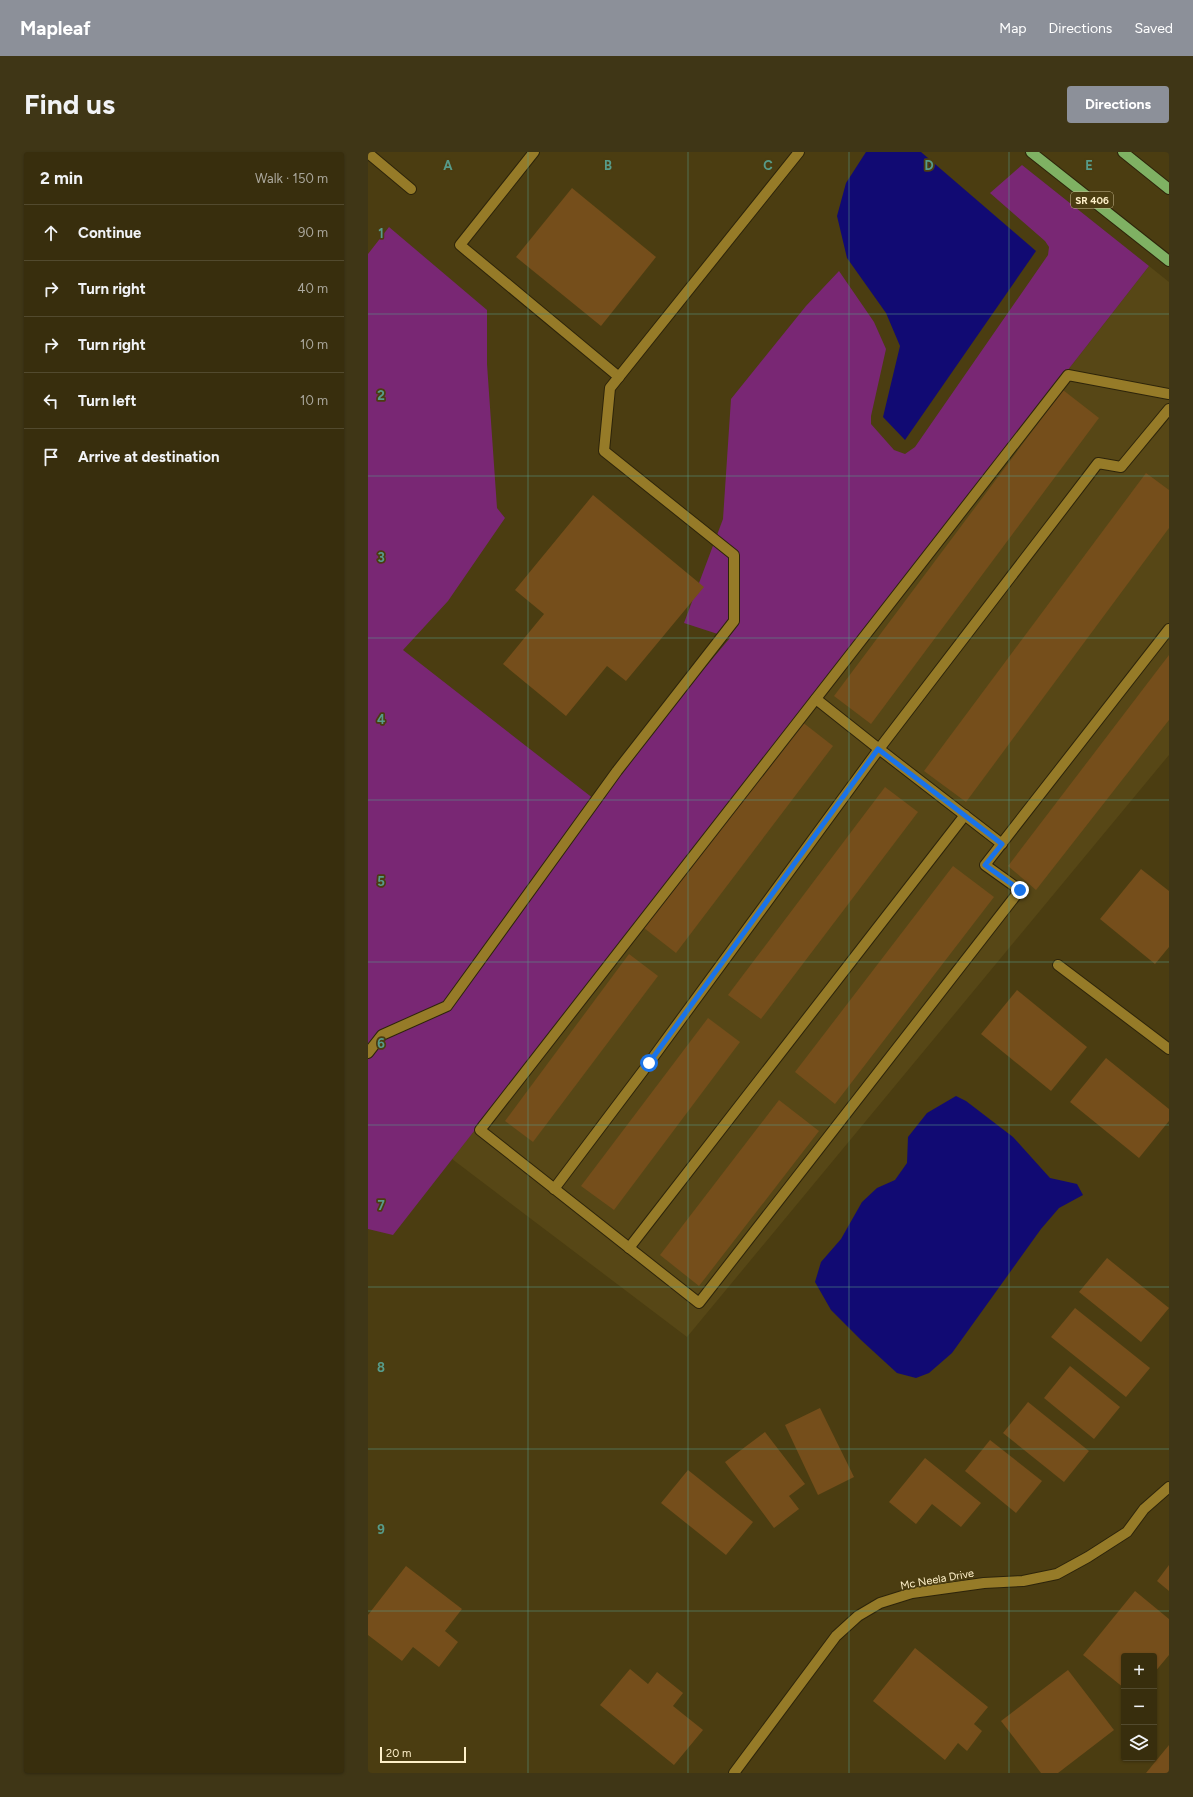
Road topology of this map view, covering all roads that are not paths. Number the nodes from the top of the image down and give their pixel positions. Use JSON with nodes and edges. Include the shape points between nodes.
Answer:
{"nodes":[{"id":1,"x":534,"y":152,"type":"edge"},
{"id":2,"x":799,"y":152,"type":"edge"},
{"id":3,"x":1031,"y":152,"type":"edge"},
{"id":4,"x":1123,"y":152,"type":"edge"},
{"id":5,"x":368,"y":153,"type":"edge"},
{"id":6,"x":411,"y":189,"type":"dead end"},
{"id":7,"x":1169,"y":189,"type":"edge"},
{"id":8,"x":1169,"y":261,"type":"edge"},
{"id":9,"x":619,"y":377,"type":"junction"},
{"id":10,"x":1169,"y":394,"type":"edge"},
{"id":11,"x":1169,"y":408,"type":"edge"},
{"id":12,"x":1169,"y":629,"type":"edge"},
{"id":13,"x":816,"y":699,"type":"junction"},
{"id":14,"x":878,"y":749,"type":"junction"},
{"id":15,"x":965,"y":815,"type":"junction"},
{"id":16,"x":1002,"y":844,"type":"junction"},
{"id":17,"x":1058,"y":965,"type":"dead end"},
{"id":18,"x":1169,"y":1049,"type":"edge"},
{"id":19,"x":368,"y":1053,"type":"edge"},
{"id":20,"x":554,"y":1189,"type":"junction"},
{"id":21,"x":629,"y":1248,"type":"junction"},
{"id":22,"x":1169,"y":1487,"type":"edge"},
{"id":23,"x":734,"y":1773,"type":"edge"}],
"edges":[{"from":1,"to":9,"type":"street","via":[[460,246]]},
{"from":2,"to":9,"type":"street"},
{"from":3,"to":8,"type":"main road","number":"SR 406"},
{"from":4,"to":7,"type":"main road"},
{"from":5,"to":6,"type":"street"},
{"from":9,"to":19,"type":"street","via":[[610,388],[604,451],[734,555],[734,621],[617,771],[447,1006],[382,1035]]},
{"from":10,"to":13,"type":"street","via":[[1068,375]]},
{"from":11,"to":14,"type":"street","via":[[1121,467],[1098,463]]},
{"from":12,"to":16,"type":"street"},
{"from":13,"to":14,"type":"street"},
{"from":13,"to":20,"type":"street","via":[[480,1130]]},
{"from":14,"to":15,"type":"street"},
{"from":14,"to":20,"type":"street"},
{"from":15,"to":16,"type":"street"},
{"from":15,"to":21,"type":"street"},
{"from":16,"to":21,"type":"street","via":[[985,865],[1020,890],[699,1303]]},
{"from":17,"to":18,"type":"street"},
{"from":20,"to":21,"type":"street"},
{"from":22,"to":23,"type":"street","name":"Mc Neela Drive","via":[[1144,1509],[1127,1532],[1057,1574],[1023,1581],[984,1583],[912,1593],[880,1603],[858,1616],[836,1636]]}]}
